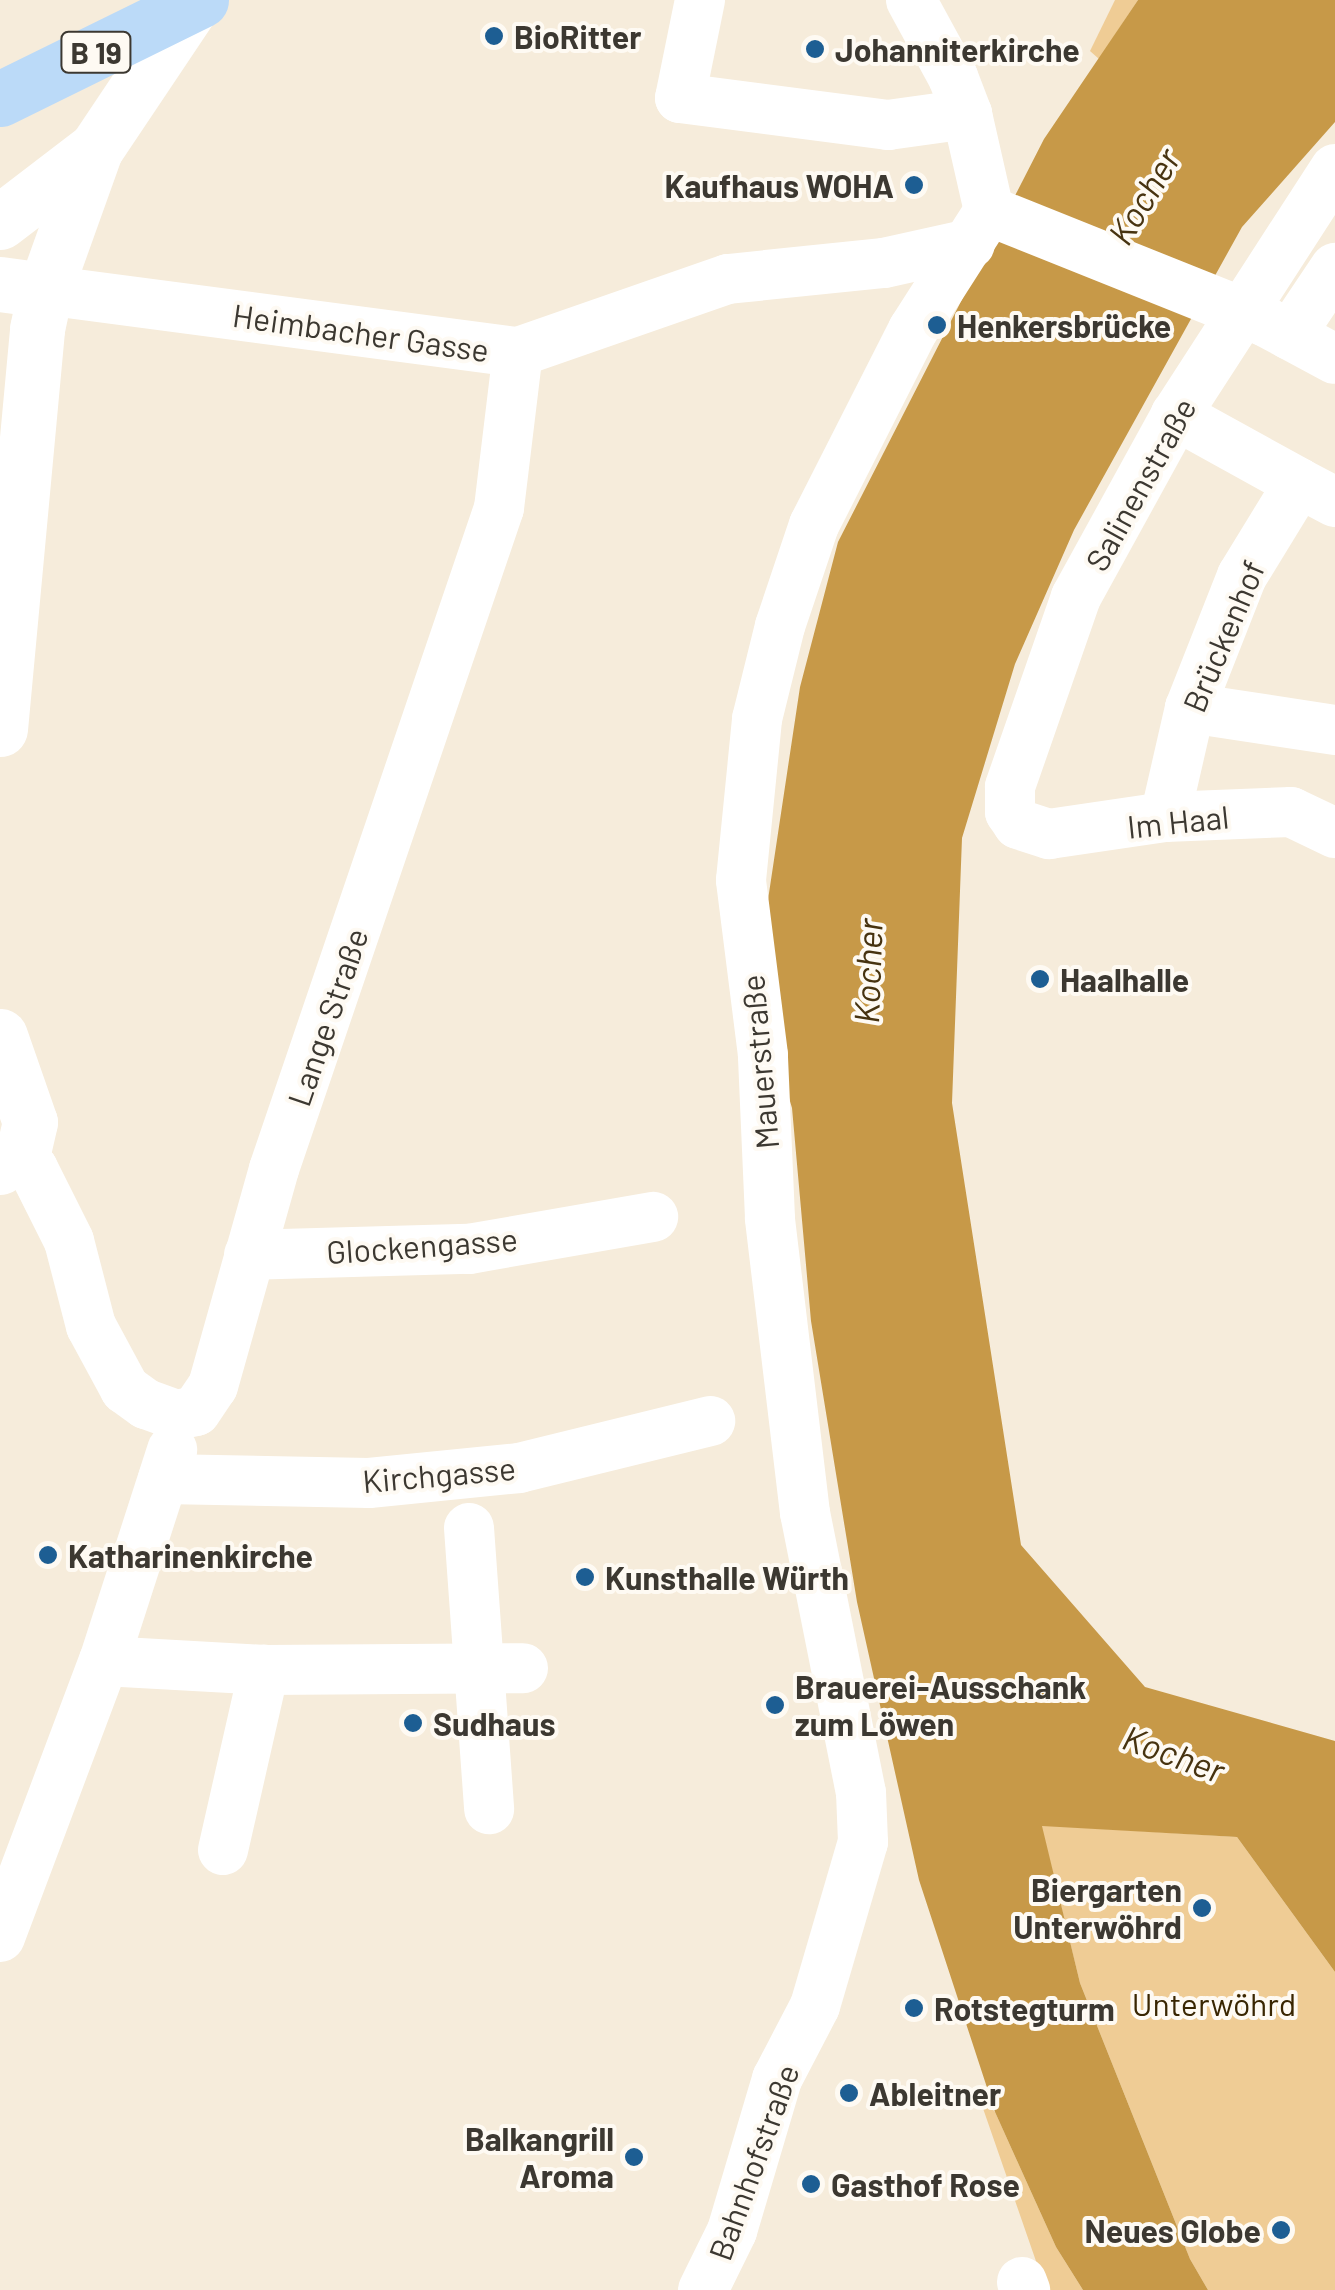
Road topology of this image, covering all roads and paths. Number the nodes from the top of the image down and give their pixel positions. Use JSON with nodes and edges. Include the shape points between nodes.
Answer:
{"nodes":[{"id":1,"x":700,"y":0,"type":"edge"},
{"id":2,"x":911,"y":0,"type":"edge"},
{"id":3,"x":196,"y":3,"type":"edge"},
{"id":4,"x":0,"y":100,"type":"edge"},
{"id":5,"x":967,"y":114,"type":"junction"},
{"id":6,"x":95,"y":150,"type":"junction"},
{"id":7,"x":1335,"y":168,"type":"edge"},
{"id":8,"x":0,"y":222,"type":"edge"},
{"id":9,"x":986,"y":224,"type":"junction"},
{"id":10,"x":1335,"y":268,"type":"edge"},
{"id":11,"x":22,"y":287,"type":"edge"},
{"id":12,"x":1278,"y":328,"type":"junction"},
{"id":13,"x":518,"y":352,"type":"junction"},
{"id":14,"x":1335,"y":359,"type":"edge"},
{"id":15,"x":1176,"y":415,"type":"junction"},
{"id":16,"x":1317,"y":493,"type":"edge"},
{"id":17,"x":1190,"y":708,"type":"junction"},
{"id":18,"x":0,"y":729,"type":"edge"},
{"id":19,"x":1335,"y":730,"type":"edge"},
{"id":20,"x":1166,"y":817,"type":"junction"},
{"id":21,"x":1018,"y":824,"type":"joint"},
{"id":22,"x":1335,"y":833,"type":"edge"},
{"id":23,"x":0,"y":1036,"type":"edge"},
{"id":24,"x":9,"y":1162,"type":"edge"},
{"id":25,"x":654,"y":1216,"type":"dead end"},
{"id":26,"x":249,"y":1254,"type":"junction"},
{"id":27,"x":177,"y":1416,"type":"junction"},
{"id":28,"x":710,"y":1421,"type":"dead end"},
{"id":29,"x":163,"y":1479,"type":"junction"},
{"id":30,"x":469,"y":1528,"type":"dead end"},
{"id":31,"x":104,"y":1661,"type":"junction"},
{"id":32,"x":502,"y":1668,"type":"junction"},
{"id":33,"x":264,"y":1670,"type":"junction"},
{"id":34,"x":489,"y":1808,"type":"dead end"},
{"id":35,"x":223,"y":1850,"type":"dead end"},
{"id":36,"x":842,"y":1920,"type":"joint"},
{"id":37,"x":0,"y":1938,"type":"edge"},
{"id":38,"x":703,"y":2290,"type":"edge"}],
"edges":[{"from":1,"to":5,"type":"street","via":[[680,98],[888,125]]},
{"from":2,"to":5,"type":"street"},
{"from":3,"to":4,"type":"main road","number":"B 19"},
{"from":3,"to":6,"type":"street"},
{"from":5,"to":9,"type":"street"},
{"from":6,"to":8,"type":"street"},
{"from":6,"to":11,"type":"street"},
{"from":7,"to":15,"type":"street","name":"Salinenstraße"},
{"from":9,"to":12,"type":"street"},
{"from":9,"to":13,"type":"street","name":"Heimbacher Gasse","via":[[884,263],[728,280]]},
{"from":9,"to":36,"type":"street","name":"Mauerstraße","via":[[913,330],[814,525],[757,718],[740,880],[763,1055],[770,1218],[805,1513],[860,1793],[862,1856]]},
{"from":10,"to":12,"type":"street"},
{"from":11,"to":13,"type":"street","name":"Heimbacher Gasse"},
{"from":11,"to":18,"type":"street","via":[[35,348]]},
{"from":12,"to":14,"type":"street"},
{"from":13,"to":26,"type":"street","name":"Lange Straße","via":[[498,508]]},
{"from":15,"to":16,"type":"street","name":"Brückenhof"},
{"from":15,"to":21,"type":"street","name":"Salinenstraße","via":[[1076,597],[1010,787],[1010,812]]},
{"from":16,"to":17,"type":"street","name":"Brückenhof","via":[[1242,576]]},
{"from":17,"to":19,"type":"street"},
{"from":17,"to":20,"type":"street","name":"Brückenhof"},
{"from":20,"to":21,"type":"street","name":"Im Haal","via":[[1049,834]]},
{"from":20,"to":22,"type":"street","name":"Im Haal","via":[[1292,812]]},
{"from":23,"to":24,"type":"street","via":[[30,1122]]},
{"from":24,"to":27,"type":"street","via":[[33,1169],[69,1241],[91,1326],[125,1389]]},
{"from":25,"to":26,"type":"street","name":"Glockengasse","via":[[469,1249]]},
{"from":26,"to":27,"type":"street","name":"Lange Straße","via":[[213,1386],[196,1411]]},
{"from":27,"to":29,"type":"street"},
{"from":28,"to":29,"type":"street","name":"Kirchgasse","via":[[520,1468],[368,1483]]},
{"from":29,"to":31,"type":"street"},
{"from":30,"to":32,"type":"street"},
{"from":31,"to":33,"type":"street"},
{"from":31,"to":37,"type":"street"},
{"from":32,"to":33,"type":"street"},
{"from":32,"to":34,"type":"street"},
{"from":33,"to":35,"type":"street"},
{"from":36,"to":38,"type":"street","name":"Bahnhofstraße","via":[[815,2006],[778,2079],[732,2232]]}]}
